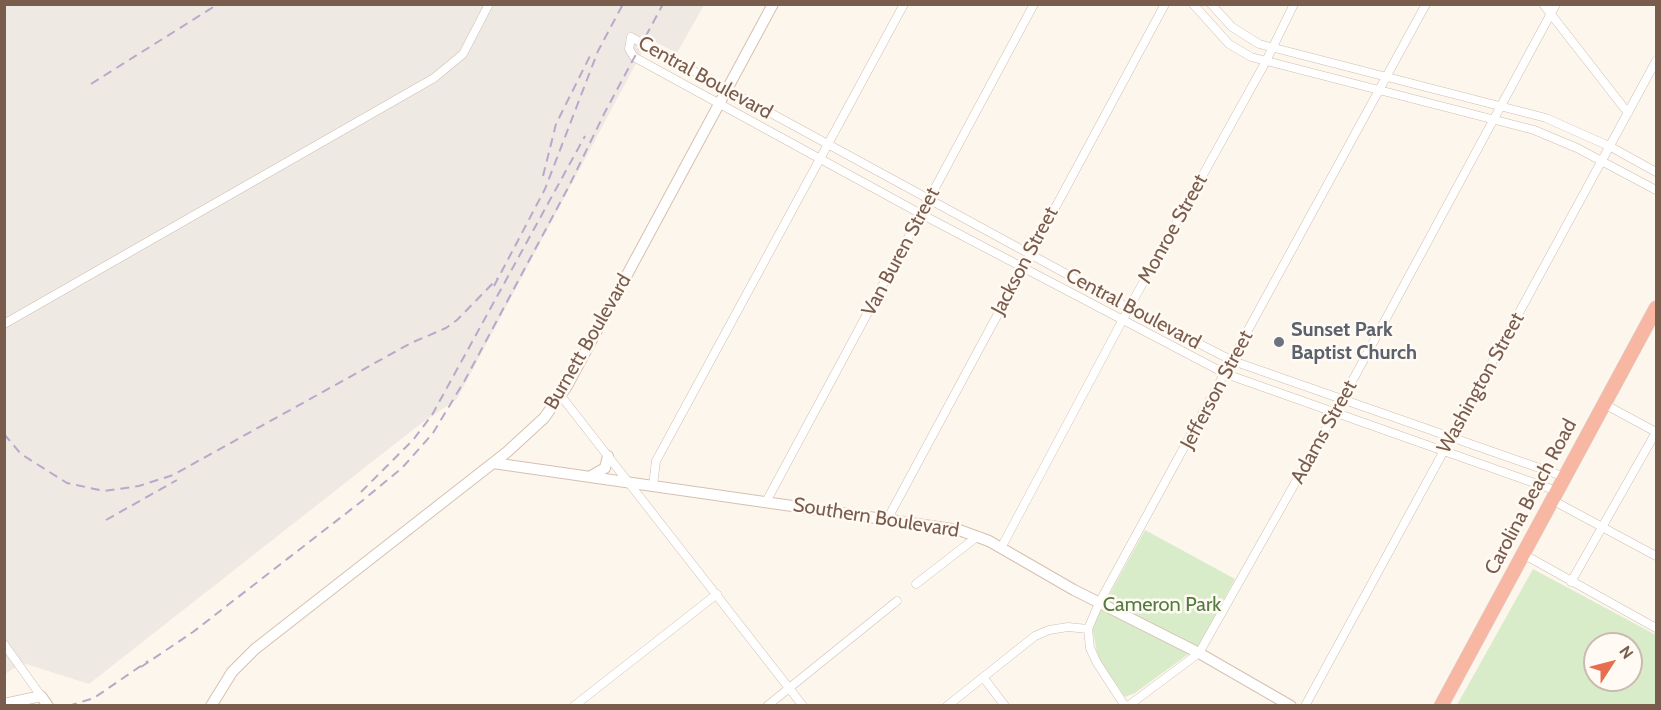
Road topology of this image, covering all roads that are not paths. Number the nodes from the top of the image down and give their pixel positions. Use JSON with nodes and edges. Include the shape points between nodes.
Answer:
{"nodes":[{"id":1,"x":489,"y":4,"type":"edge"},
{"id":2,"x":773,"y":4,"type":"edge"},
{"id":3,"x":904,"y":4,"type":"edge"},
{"id":4,"x":1034,"y":4,"type":"edge"},
{"id":5,"x":1165,"y":4,"type":"edge"},
{"id":6,"x":1193,"y":4,"type":"edge"},
{"id":7,"x":1211,"y":4,"type":"edge"},
{"id":8,"x":1294,"y":4,"type":"edge"},
{"id":9,"x":1426,"y":4,"type":"edge"},
{"id":10,"x":1543,"y":4,"type":"edge"},
{"id":11,"x":1556,"y":4,"type":"edge"},
{"id":12,"x":1551,"y":14,"type":"junction"},
{"id":13,"x":1271,"y":48,"type":"junction"},
{"id":14,"x":1656,"y":61,"type":"edge"},
{"id":15,"x":1265,"y":63,"type":"junction"},
{"id":16,"x":1387,"y":76,"type":"junction"},
{"id":17,"x":1378,"y":90,"type":"junction"},
{"id":18,"x":726,"y":91,"type":"junction"},
{"id":19,"x":719,"y":104,"type":"junction"},
{"id":20,"x":1502,"y":104,"type":"junction"},
{"id":21,"x":1628,"y":113,"type":"junction"},
{"id":22,"x":1493,"y":119,"type":"junction"},
{"id":23,"x":829,"y":145,"type":"junction"},
{"id":24,"x":1611,"y":147,"type":"junction"},
{"id":25,"x":820,"y":159,"type":"junction"},
{"id":26,"x":1603,"y":161,"type":"junction"},
{"id":27,"x":1656,"y":172,"type":"edge"},
{"id":28,"x":1656,"y":190,"type":"edge"},
{"id":29,"x":929,"y":200,"type":"junction"},
{"id":30,"x":921,"y":214,"type":"junction"},
{"id":31,"x":1029,"y":254,"type":"junction"},
{"id":32,"x":1021,"y":267,"type":"junction"},
{"id":33,"x":1129,"y":308,"type":"junction"},
{"id":34,"x":1656,"y":308,"type":"edge"},
{"id":35,"x":1122,"y":322,"type":"junction"},
{"id":36,"x":4,"y":324,"type":"edge"},
{"id":37,"x":1233,"y":361,"type":"junction"},
{"id":38,"x":1226,"y":374,"type":"junction"},
{"id":39,"x":561,"y":396,"type":"junction"},
{"id":40,"x":1342,"y":400,"type":"junction"},
{"id":41,"x":1604,"y":405,"type":"junction"},
{"id":42,"x":1334,"y":414,"type":"junction"},
{"id":43,"x":1656,"y":432,"type":"edge"},
{"id":44,"x":1451,"y":438,"type":"junction"},
{"id":45,"x":1444,"y":452,"type":"junction"},
{"id":46,"x":608,"y":456,"type":"junction"},
{"id":47,"x":493,"y":463,"type":"junction"},
{"id":48,"x":591,"y":476,"type":"junction"},
{"id":49,"x":1565,"y":477,"type":"junction"},
{"id":50,"x":628,"y":481,"type":"junction"},
{"id":51,"x":653,"y":485,"type":"junction"},
{"id":52,"x":1555,"y":495,"type":"junction"},
{"id":53,"x":767,"y":500,"type":"junction"},
{"id":54,"x":888,"y":518,"type":"junction"},
{"id":55,"x":1603,"y":526,"type":"junction"},
{"id":56,"x":978,"y":536,"type":"junction"},
{"id":57,"x":1001,"y":548,"type":"junction"},
{"id":58,"x":1522,"y":554,"type":"junction"},
{"id":59,"x":1656,"y":556,"type":"edge"},
{"id":60,"x":1571,"y":582,"type":"junction"},
{"id":61,"x":916,"y":584,"type":"dead end"},
{"id":62,"x":717,"y":594,"type":"junction"},
{"id":63,"x":897,"y":601,"type":"dead end"},
{"id":64,"x":1099,"y":603,"type":"junction"},
{"id":65,"x":1656,"y":628,"type":"edge"},
{"id":66,"x":1088,"y":629,"type":"junction"},
{"id":67,"x":4,"y":644,"type":"edge"},
{"id":68,"x":1199,"y":652,"type":"junction"},
{"id":69,"x":982,"y":677,"type":"junction"},
{"id":70,"x":790,"y":688,"type":"junction"},
{"id":71,"x":41,"y":696,"type":"junction"},
{"id":72,"x":30,"y":702,"type":"edge"},
{"id":73,"x":4,"y":704,"type":"edge"},
{"id":74,"x":48,"y":705,"type":"edge"},
{"id":75,"x":211,"y":705,"type":"edge"},
{"id":76,"x":574,"y":705,"type":"edge"},
{"id":77,"x":766,"y":705,"type":"edge"},
{"id":78,"x":803,"y":705,"type":"edge"},
{"id":79,"x":947,"y":705,"type":"edge"},
{"id":80,"x":1005,"y":705,"type":"edge"},
{"id":81,"x":1127,"y":705,"type":"edge"},
{"id":82,"x":1291,"y":705,"type":"edge"},
{"id":83,"x":1305,"y":705,"type":"edge"},
{"id":84,"x":1441,"y":705,"type":"edge"}],
"edges":[{"from":1,"to":36,"type":"street","via":[[463,54],[447,70]]},
{"from":2,"to":18,"type":"main road","name":"Burnett Boulevard"},
{"from":3,"to":23,"type":"street"},
{"from":4,"to":29,"type":"street","name":"Van Buren Street"},
{"from":5,"to":31,"type":"street","name":"Jackson Street"},
{"from":6,"to":15,"type":"street","via":[[1229,44]]},
{"from":7,"to":13,"type":"street","via":[[1241,34]]},
{"from":8,"to":13,"type":"street","name":"Monroe Street"},
{"from":9,"to":16,"type":"street","name":"Jefferson Street"},
{"from":10,"to":12,"type":"street"},
{"from":11,"to":12,"type":"street","name":"Adams Street"},
{"from":12,"to":20,"type":"street","name":"Adams Street"},
{"from":12,"to":21,"type":"street"},
{"from":13,"to":15,"type":"street","name":"Monroe Street"},
{"from":13,"to":16,"type":"street"},
{"from":14,"to":21,"type":"street","name":"Washington Street"},
{"from":15,"to":17,"type":"street"},
{"from":15,"to":33,"type":"street","name":"Monroe Street"},
{"from":16,"to":17,"type":"street","name":"Jefferson Street"},
{"from":16,"to":20,"type":"street"},
{"from":17,"to":22,"type":"street"},
{"from":17,"to":37,"type":"street","name":"Jefferson Street"},
{"from":18,"to":19,"type":"main road","name":"Burnett Boulevard"},
{"from":18,"to":19,"type":"street","name":"Central Boulevard","via":[[631,37],[629,49],[634,57]]},
{"from":18,"to":23,"type":"street","name":"Central Boulevard"},
{"from":19,"to":25,"type":"street","name":"Central Boulevard"},
{"from":19,"to":39,"type":"main road","name":"Burnett Boulevard"},
{"from":20,"to":22,"type":"street","name":"Adams Street"},
{"from":20,"to":24,"type":"street","via":[[1566,125]]},
{"from":21,"to":24,"type":"street","name":"Washington Street"},
{"from":22,"to":26,"type":"street","via":[[1543,133]]},
{"from":22,"to":40,"type":"street","name":"Adams Street"},
{"from":23,"to":25,"type":"street"},
{"from":23,"to":29,"type":"street","name":"Central Boulevard"},
{"from":24,"to":26,"type":"street","name":"Washington Street"},
{"from":24,"to":27,"type":"street"},
{"from":25,"to":30,"type":"street","name":"Central Boulevard"},
{"from":25,"to":51,"type":"street","via":[[656,462]]},
{"from":26,"to":28,"type":"street"},
{"from":26,"to":44,"type":"street","name":"Washington Street"},
{"from":29,"to":30,"type":"street","name":"Van Buren Street"},
{"from":29,"to":31,"type":"street","name":"Central Boulevard"},
{"from":30,"to":32,"type":"street","name":"Central Boulevard"},
{"from":30,"to":53,"type":"street","name":"Van Buren Street"},
{"from":31,"to":32,"type":"street","name":"Jackson Street"},
{"from":31,"to":33,"type":"street","name":"Central Boulevard"},
{"from":32,"to":35,"type":"street","name":"Central Boulevard"},
{"from":32,"to":54,"type":"street","name":"Jackson Street"},
{"from":33,"to":35,"type":"street","name":"Monroe Street"},
{"from":33,"to":37,"type":"street","name":"Central Boulevard"},
{"from":34,"to":41,"type":"highway","name":"Carolina Beach Road"},
{"from":35,"to":38,"type":"street","name":"Central Boulevard"},
{"from":35,"to":57,"type":"street","name":"Monroe Street"},
{"from":37,"to":38,"type":"street","name":"Jefferson Street"},
{"from":37,"to":40,"type":"street","name":"Central Boulevard"},
{"from":38,"to":42,"type":"street","name":"Central Boulevard"},
{"from":38,"to":64,"type":"street","name":"Jefferson Street"},
{"from":39,"to":46,"type":"street"},
{"from":39,"to":47,"type":"main road","name":"Burnett Boulevard","via":[[537,426]]},
{"from":40,"to":42,"type":"street","name":"Adams Street"},
{"from":40,"to":44,"type":"street","name":"Central Boulevard"},
{"from":41,"to":43,"type":"street"},
{"from":41,"to":49,"type":"highway","name":"Carolina Beach Road"},
{"from":42,"to":45,"type":"street","name":"Central Boulevard"},
{"from":42,"to":68,"type":"street","name":"Adams Street"},
{"from":43,"to":55,"type":"street"},
{"from":44,"to":45,"type":"street","name":"Washington Street"},
{"from":44,"to":49,"type":"street","name":"Central Boulevard"},
{"from":45,"to":52,"type":"street","name":"Central Boulevard"},
{"from":45,"to":83,"type":"street","name":"Washington Street"},
{"from":46,"to":48,"type":"main road","via":[[605,468]]},
{"from":46,"to":50,"type":"street"},
{"from":47,"to":48,"type":"main road","name":"Southern Boulevard"},
{"from":47,"to":75,"type":"main road","name":"Burnett Boulevard","via":[[255,649],[232,672]]},
{"from":48,"to":50,"type":"main road","name":"Southern Boulevard"},
{"from":49,"to":52,"type":"highway","name":"Carolina Beach Road"},
{"from":50,"to":51,"type":"main road","name":"Southern Boulevard"},
{"from":50,"to":62,"type":"street"},
{"from":51,"to":53,"type":"main road","name":"Southern Boulevard"},
{"from":52,"to":55,"type":"street","name":"Central Boulevard"},
{"from":52,"to":58,"type":"highway","name":"Carolina Beach Road"},
{"from":53,"to":54,"type":"main road","name":"Southern Boulevard"},
{"from":54,"to":56,"type":"main road","name":"Southern Boulevard","via":[[950,527]]},
{"from":55,"to":59,"type":"street","name":"Central Boulevard"},
{"from":55,"to":60,"type":"street"},
{"from":56,"to":57,"type":"main road","name":"Southern Boulevard"},
{"from":56,"to":61,"type":"street"},
{"from":57,"to":64,"type":"main road","name":"Southern Boulevard"},
{"from":58,"to":60,"type":"street"},
{"from":58,"to":84,"type":"highway","name":"Carolina Beach Road"},
{"from":60,"to":65,"type":"street"},
{"from":62,"to":70,"type":"street"},
{"from":62,"to":76,"type":"street"},
{"from":63,"to":70,"type":"street"},
{"from":64,"to":66,"type":"street","name":"Jefferson Street"},
{"from":64,"to":68,"type":"main road","name":"Southern Boulevard"},
{"from":66,"to":69,"type":"street","via":[[1068,627],[1035,636]]},
{"from":66,"to":81,"type":"street","via":[[1097,663]]},
{"from":67,"to":71,"type":"street"},
{"from":68,"to":81,"type":"street","name":"Adams Street"},
{"from":68,"to":82,"type":"main road","name":"Southern Boulevard"},
{"from":69,"to":79,"type":"street"},
{"from":69,"to":80,"type":"street"},
{"from":70,"to":77,"type":"street"},
{"from":70,"to":78,"type":"street"},
{"from":71,"to":72,"type":"main road"},
{"from":71,"to":74,"type":"main road"},
{"from":72,"to":73,"type":"main road"}]}
